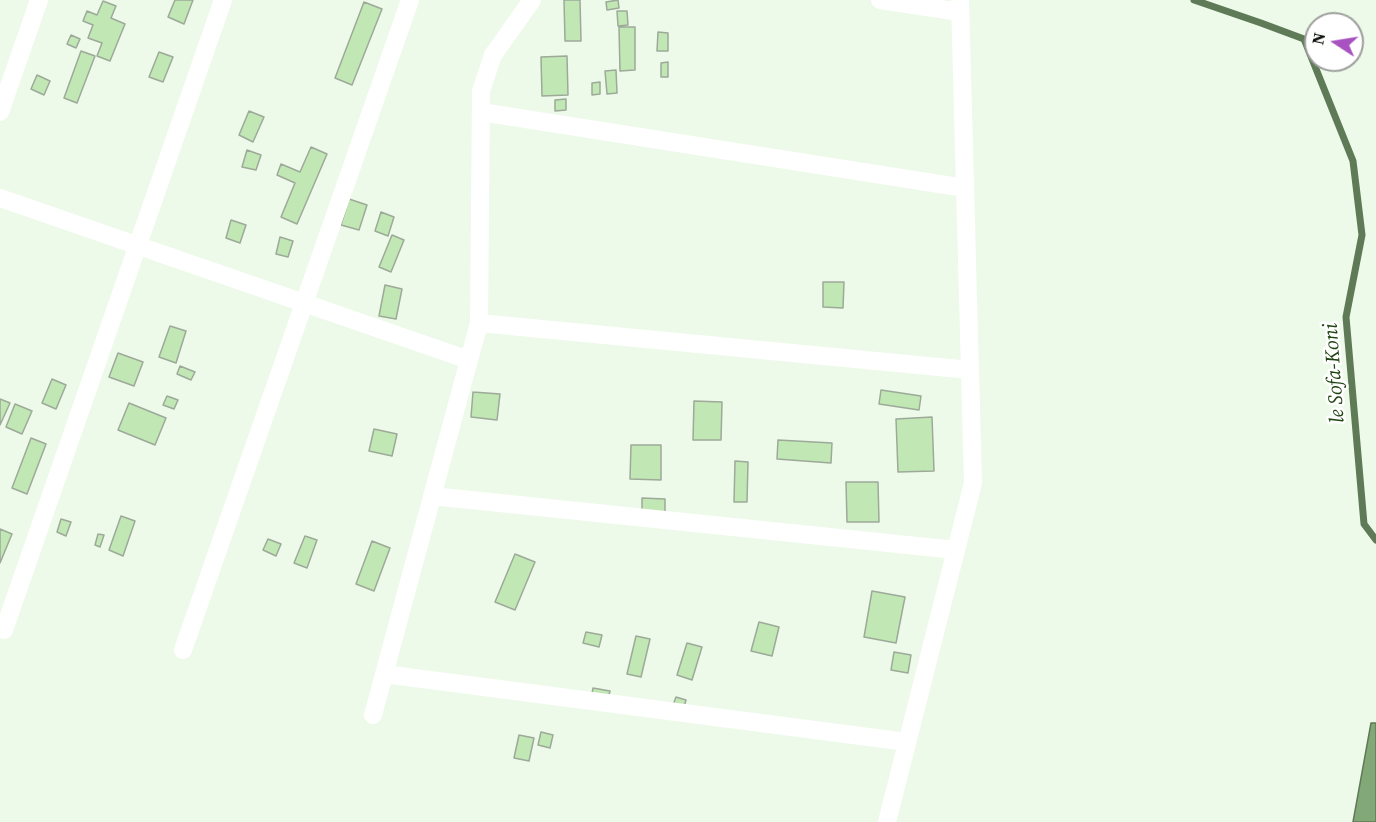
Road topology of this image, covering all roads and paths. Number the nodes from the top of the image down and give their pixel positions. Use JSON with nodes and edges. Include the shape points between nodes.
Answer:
{"nodes":[{"id":1,"x":39,"y":0,"type":"edge"},
{"id":2,"x":223,"y":0,"type":"edge"},
{"id":3,"x":410,"y":0,"type":"edge"},
{"id":4,"x":532,"y":0,"type":"edge"},
{"id":5,"x":880,"y":0,"type":"edge"},
{"id":6,"x":960,"y":6,"type":"edge"},
{"id":7,"x":481,"y":111,"type":"junction"},
{"id":8,"x":0,"y":112,"type":"edge"},
{"id":9,"x":965,"y":188,"type":"junction"},
{"id":10,"x":0,"y":198,"type":"edge"},
{"id":11,"x":137,"y":246,"type":"junction"},
{"id":12,"x":304,"y":304,"type":"junction"},
{"id":13,"x":479,"y":323,"type":"junction"},
{"id":14,"x":469,"y":360,"type":"junction"},
{"id":15,"x":970,"y":370,"type":"junction"},
{"id":16,"x":432,"y":496,"type":"junction"},
{"id":17,"x":956,"y":550,"type":"junction"},
{"id":18,"x":4,"y":630,"type":"dead end"},
{"id":19,"x":183,"y":650,"type":"dead end"},
{"id":20,"x":384,"y":674,"type":"junction"},
{"id":21,"x":373,"y":715,"type":"dead end"},
{"id":22,"x":907,"y":742,"type":"junction"},
{"id":23,"x":887,"y":822,"type":"edge"}],
"edges":[{"from":1,"to":8,"type":"street"},
{"from":2,"to":11,"type":"street"},
{"from":3,"to":12,"type":"street"},
{"from":4,"to":7,"type":"street","via":[[493,55],[481,91]]},
{"from":5,"to":6,"type":"street"},
{"from":6,"to":9,"type":"street"},
{"from":7,"to":9,"type":"street"},
{"from":7,"to":13,"type":"street"},
{"from":9,"to":15,"type":"street"},
{"from":10,"to":11,"type":"street"},
{"from":11,"to":12,"type":"street"},
{"from":11,"to":18,"type":"street"},
{"from":12,"to":14,"type":"street"},
{"from":12,"to":19,"type":"street"},
{"from":13,"to":14,"type":"street"},
{"from":13,"to":15,"type":"street"},
{"from":14,"to":16,"type":"street"},
{"from":15,"to":17,"type":"street","via":[[973,483]]},
{"from":16,"to":17,"type":"street"},
{"from":16,"to":20,"type":"street"},
{"from":17,"to":22,"type":"street"},
{"from":20,"to":21,"type":"street"},
{"from":20,"to":22,"type":"street"},
{"from":22,"to":23,"type":"street"}]}
